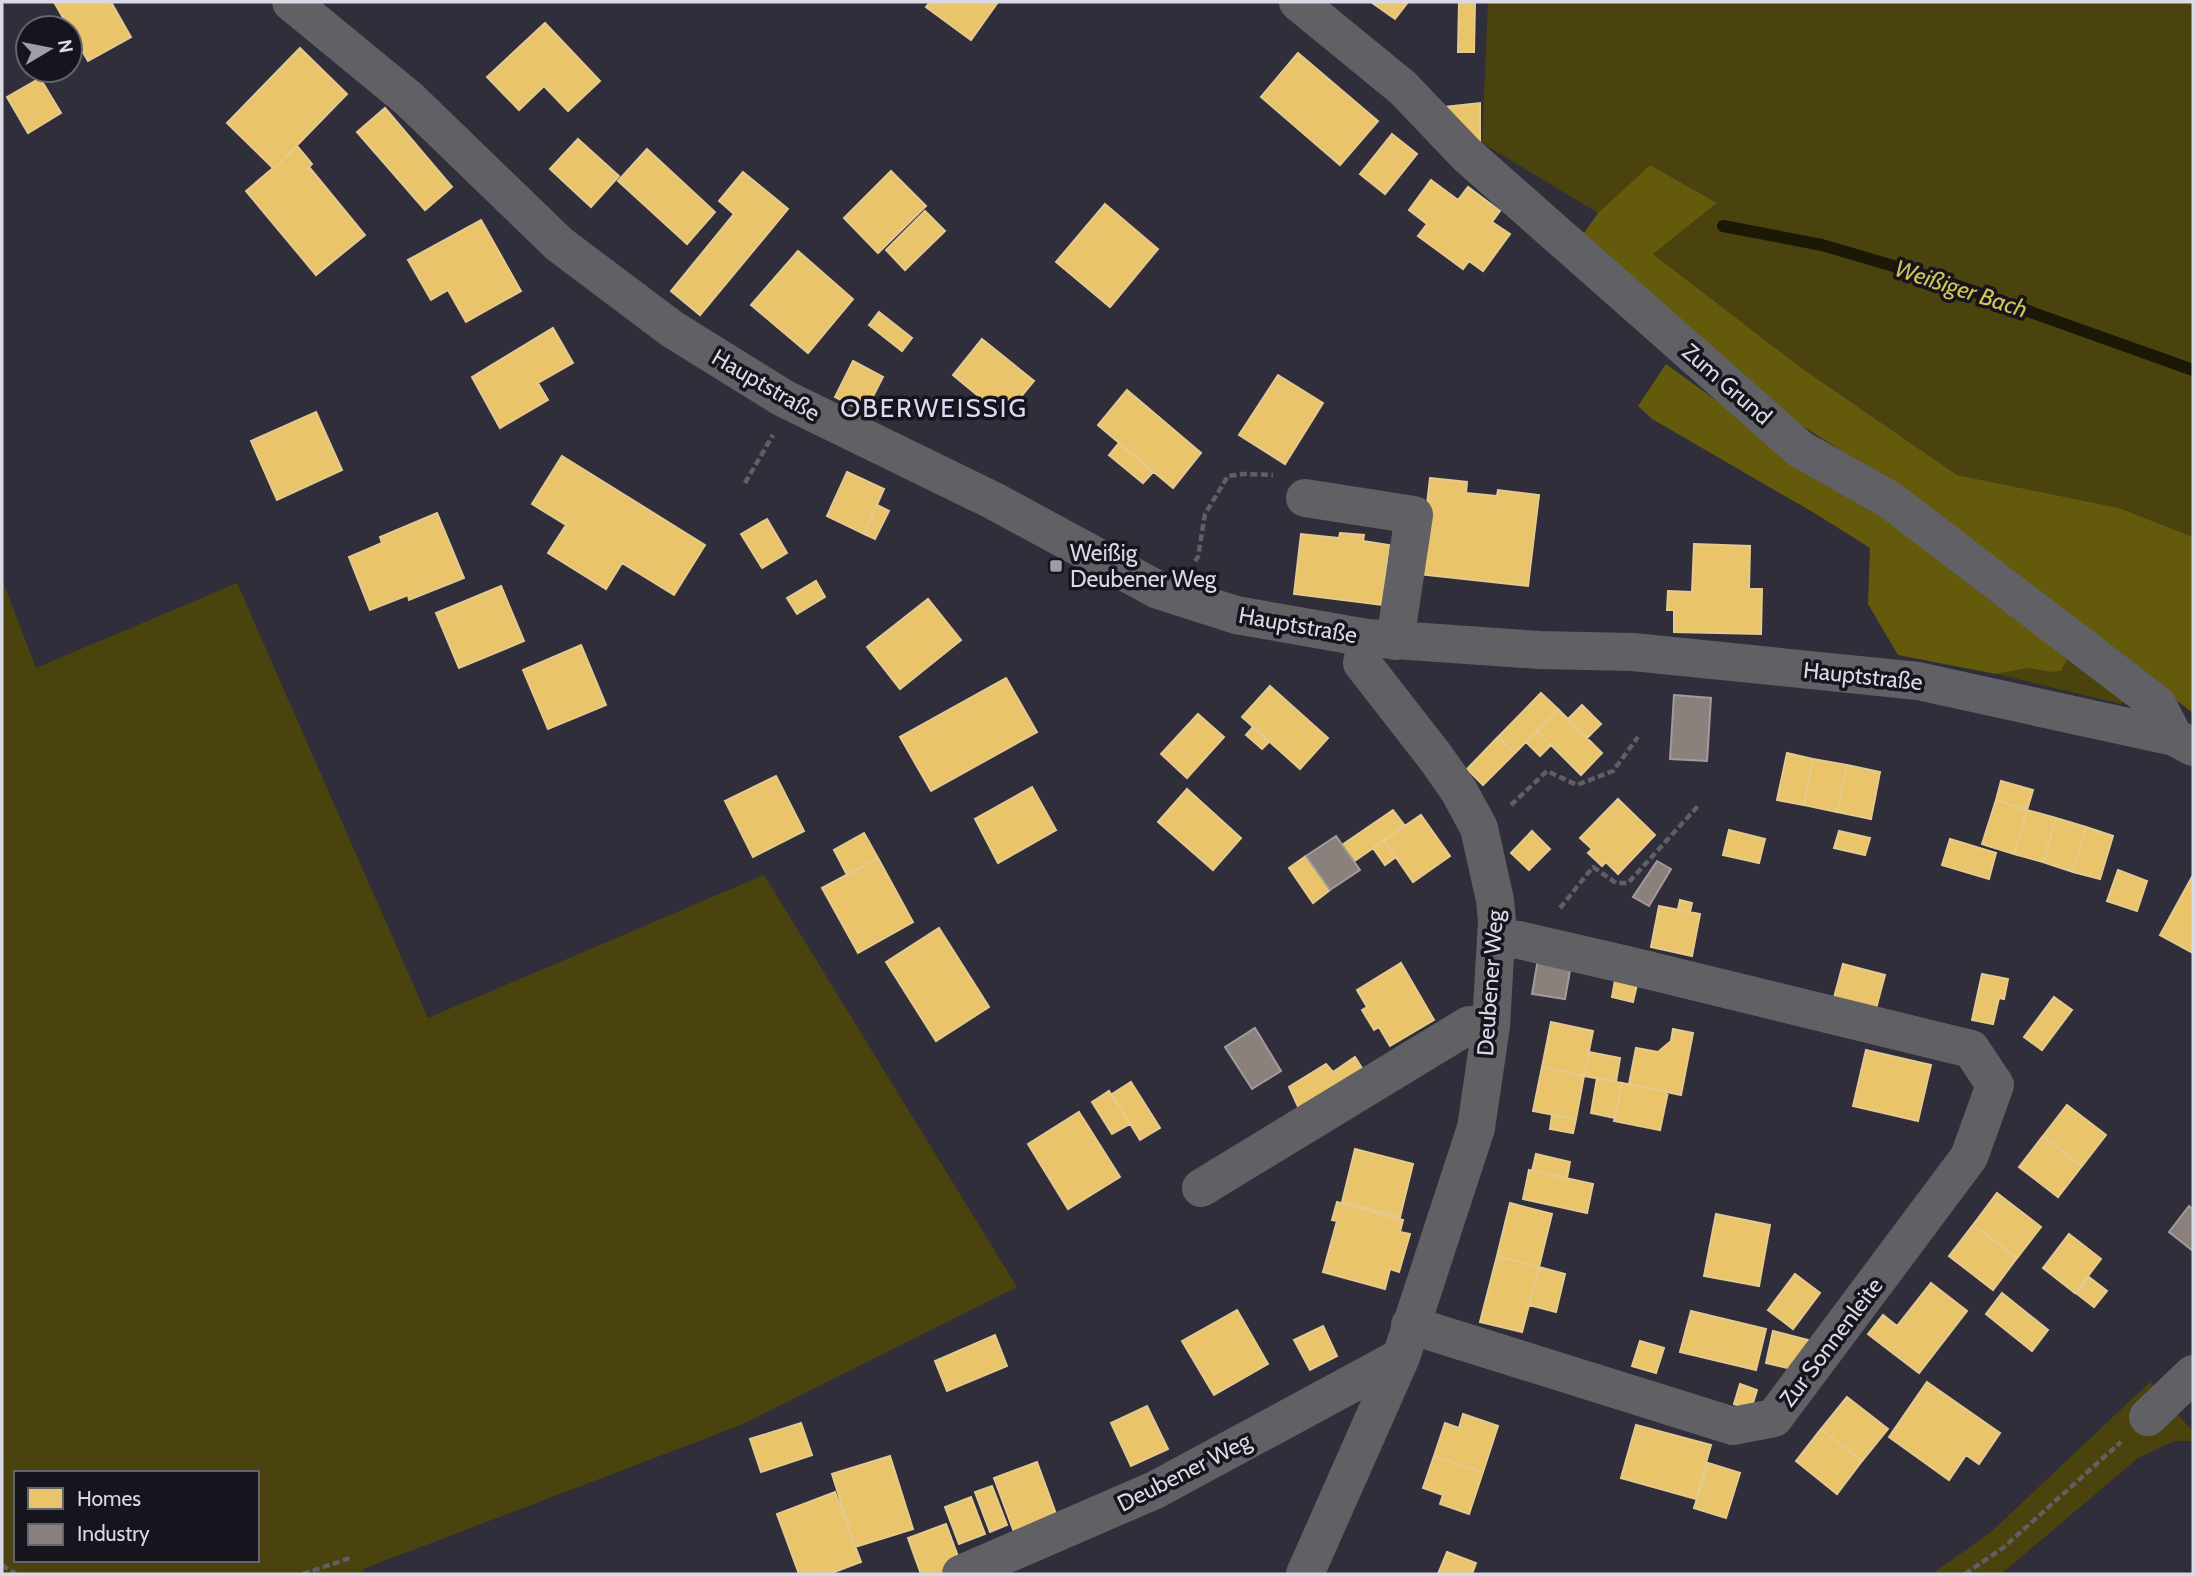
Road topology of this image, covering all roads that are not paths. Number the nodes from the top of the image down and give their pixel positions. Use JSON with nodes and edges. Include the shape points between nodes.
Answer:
{"nodes":[{"id":1,"x":291,"y":2,"type":"edge"},
{"id":2,"x":1310,"y":6,"type":"edge"},
{"id":3,"x":1293,"y":485,"type":"road end"},
{"id":4,"x":1381,"y":639,"type":"junction"},
{"id":5,"x":2184,"y":742,"type":"edge"},
{"id":6,"x":1496,"y":938,"type":"junction"},
{"id":7,"x":1491,"y":1026,"type":"junction"},
{"id":8,"x":1201,"y":1188,"type":"dead end"},
{"id":9,"x":1405,"y":1341,"type":"junction"},
{"id":10,"x":2193,"y":1374,"type":"edge"},
{"id":11,"x":2148,"y":1417,"type":"road end"},
{"id":12,"x":961,"y":1574,"type":"edge"},
{"id":13,"x":1305,"y":1574,"type":"edge"}],
"edges":[{"from":1,"to":4,"type":"street","name":"Hauptstraße","via":[[409,99],[559,244],[672,329],[783,398],[994,501],[1158,590],[1236,615]]},
{"from":2,"to":5,"type":"street","name":"Zum Grund","via":[[1404,88],[1467,155],[1800,449],[1890,500],[2157,704]]},
{"from":3,"to":4,"type":"street","name":"Deubener Weg","via":[[1414,515]]},
{"from":4,"to":5,"type":"street","name":"Hauptstraße","via":[[1633,652],[1918,681]]},
{"from":4,"to":6,"type":"street","name":"Deubener Weg","via":[[1362,663],[1436,758],[1479,828],[1495,900]]},
{"from":6,"to":7,"type":"street","name":"Deubener Weg"},
{"from":6,"to":9,"type":"street","name":"Zur Sonnenleite","via":[[1627,965],[1970,1049],[1994,1085],[1969,1157],[1774,1418],[1733,1426]]},
{"from":7,"to":8,"type":"street","via":[[1469,1025]]},
{"from":7,"to":9,"type":"street","name":"Deubener Weg","via":[[1476,1128]]},
{"from":9,"to":12,"type":"street","name":"Deubener Weg","via":[[1156,1490]]},
{"from":9,"to":13,"type":"street","name":"Deubener Weg"},
{"from":10,"to":11,"type":"street"}]}
